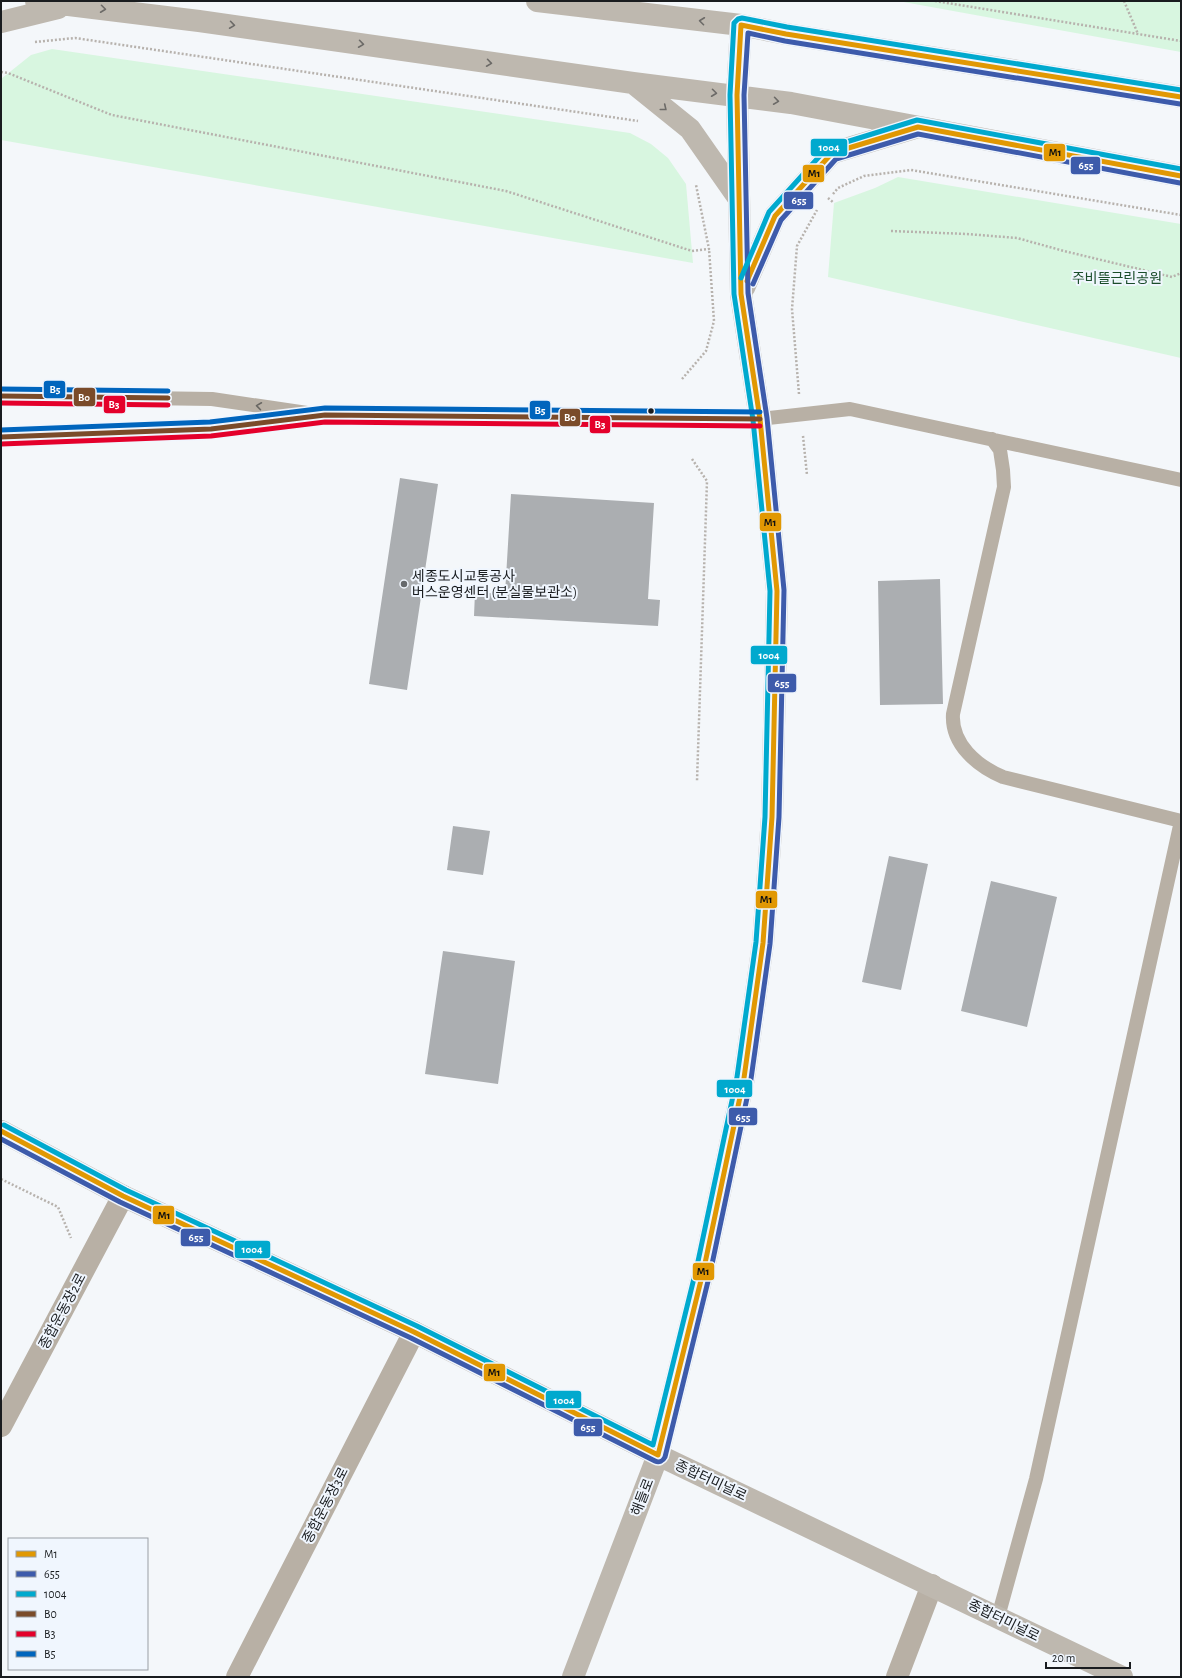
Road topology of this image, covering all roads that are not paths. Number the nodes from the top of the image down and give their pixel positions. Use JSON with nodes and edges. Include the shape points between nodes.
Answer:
{"nodes":[{"id":1,"x":36,"y":1,"type":"edge"},
{"id":2,"x":537,"y":1,"type":"edge"},
{"id":3,"x":70,"y":5,"type":"junction"},
{"id":4,"x":1,"y":22,"type":"edge"},
{"id":5,"x":741,"y":25,"type":"junction"},
{"id":6,"x":633,"y":84,"type":"junction"},
{"id":7,"x":737,"y":96,"type":"junction"},
{"id":8,"x":1181,"y":97,"type":"edge"},
{"id":9,"x":918,"y":127,"type":"junction"},
{"id":10,"x":1181,"y":176,"type":"edge"},
{"id":11,"x":739,"y":198,"type":"junction"},
{"id":12,"x":741,"y":294,"type":"junction"},
{"id":13,"x":4,"y":396,"type":"dead end"},
{"id":14,"x":325,"y":415,"type":"junction"},
{"id":15,"x":760,"y":419,"type":"junction"},
{"id":16,"x":6,"y":437,"type":"dead end"},
{"id":17,"x":992,"y":439,"type":"junction"},
{"id":18,"x":1181,"y":480,"type":"edge"},
{"id":19,"x":1181,"y":821,"type":"edge"},
{"id":20,"x":1,"y":1131,"type":"edge"},
{"id":21,"x":124,"y":1196,"type":"junction"},
{"id":22,"x":414,"y":1332,"type":"junction"},
{"id":23,"x":1,"y":1426,"type":"edge"},
{"id":24,"x":658,"y":1455,"type":"junction"},
{"id":25,"x":932,"y":1585,"type":"junction"},
{"id":26,"x":998,"y":1617,"type":"junction"},
{"id":27,"x":237,"y":1677,"type":"edge"},
{"id":28,"x":573,"y":1677,"type":"edge"},
{"id":29,"x":897,"y":1677,"type":"edge"},
{"id":30,"x":1122,"y":1677,"type":"edge"}],
"edges":[{"from":1,"to":3,"type":"street"},
{"from":5,"to":2,"type":"street","one_way":true},
{"from":3,"to":4,"type":"street"},
{"from":3,"to":6,"type":"street","one_way":true,"via":[[207,22]]},
{"from":5,"to":7,"type":"street","name":"해들로"},
{"from":5,"to":8,"type":"street"},
{"from":6,"to":7,"type":"street","one_way":true},
{"from":6,"to":11,"type":"street","one_way":true,"via":[[690,129]]},
{"from":7,"to":9,"type":"street","one_way":true,"via":[[792,103]]},
{"from":7,"to":11,"type":"street","name":"해들로"},
{"from":9,"to":10,"type":"street"},
{"from":9,"to":12,"type":"street","via":[[832,153],[775,216]]},
{"from":11,"to":12,"type":"street","name":"해들로"},
{"from":12,"to":15,"type":"street","name":"해들로"},
{"from":14,"to":13,"type":"lane","one_way":true,"via":[[212,399]]},
{"from":14,"to":15,"type":"lane"},
{"from":14,"to":16,"type":"lane","via":[[211,430]]},
{"from":15,"to":17,"type":"lane","via":[[850,409]]},
{"from":15,"to":24,"type":"street","name":"해들로","via":[[777,591],[772,817],[763,942],[744,1078],[704,1268]]},
{"from":17,"to":18,"type":"lane"},
{"from":17,"to":19,"type":"lane","via":[[1000,450],[1004,487],[953,714],[952,722],[961,743],[967,753],[981,766],[1003,777]]},
{"from":19,"to":26,"type":"lane","via":[[1036,1480]]},
{"from":20,"to":21,"type":"street","name":"종합터미널로"},
{"from":21,"to":22,"type":"street","name":"종합터미널로"},
{"from":21,"to":23,"type":"street","name":"종합운동장2로"},
{"from":22,"to":24,"type":"street","name":"종합터미널로"},
{"from":22,"to":27,"type":"street","name":"종합운동장3로"},
{"from":24,"to":25,"type":"street","name":"종합터미널로"},
{"from":24,"to":28,"type":"street","name":"해들로"},
{"from":25,"to":26,"type":"street","name":"종합터미널로"},
{"from":25,"to":29,"type":"street"},
{"from":26,"to":30,"type":"street","name":"종합터미널로"}]}
